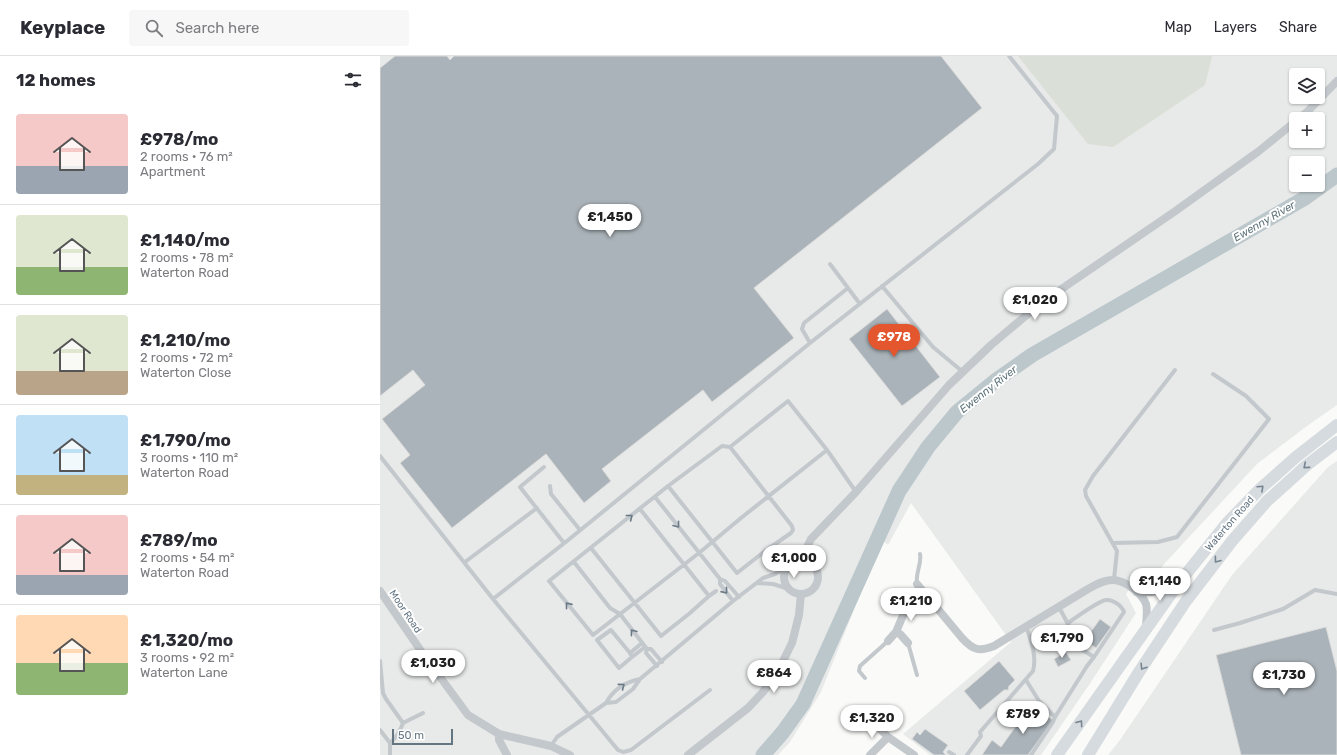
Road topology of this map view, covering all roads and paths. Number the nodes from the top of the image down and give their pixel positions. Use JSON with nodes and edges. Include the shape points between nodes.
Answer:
{"nodes":[{"id":1,"x":1009,"y":56,"type":"edge"},
{"id":2,"x":1337,"y":81,"type":"edge"},
{"id":3,"x":1305,"y":112,"type":"edge"},
{"id":4,"x":1289,"y":127,"type":"edge"},
{"id":5,"x":830,"y":264,"type":"dead end"},
{"id":6,"x":882,"y":286,"type":"junction"},
{"id":7,"x":848,"y":288,"type":"junction"},
{"id":8,"x":860,"y":304,"type":"junction"},
{"id":9,"x":810,"y":343,"type":"junction"},
{"id":10,"x":1175,"y":370,"type":"dead end"},
{"id":11,"x":963,"y":372,"type":"junction"},
{"id":12,"x":1213,"y":374,"type":"dead end"},
{"id":13,"x":1337,"y":425,"type":"edge"},
{"id":14,"x":1337,"y":442,"type":"edge"},
{"id":15,"x":730,"y":447,"type":"junction"},
{"id":16,"x":827,"y":450,"type":"junction"},
{"id":17,"x":380,"y":456,"type":"edge"},
{"id":18,"x":544,"y":467,"type":"dead end"},
{"id":19,"x":550,"y":486,"type":"dead end"},
{"id":20,"x":668,"y":486,"type":"junction"},
{"id":21,"x":856,"y":492,"type":"junction"},
{"id":22,"x":769,"y":496,"type":"junction"},
{"id":23,"x":655,"y":497,"type":"junction"},
{"id":24,"x":537,"y":508,"type":"junction"},
{"id":25,"x":640,"y":509,"type":"junction"},
{"id":26,"x":580,"y":530,"type":"junction"},
{"id":27,"x":712,"y":541,"type":"junction"},
{"id":28,"x":564,"y":543,"type":"junction"},
{"id":29,"x":1114,"y":543,"type":"junction"},
{"id":30,"x":591,"y":548,"type":"junction"},
{"id":31,"x":699,"y":553,"type":"junction"},
{"id":32,"x":920,"y":554,"type":"dead end"},
{"id":33,"x":803,"y":560,"type":"junction"},
{"id":34,"x":465,"y":562,"type":"junction"},
{"id":35,"x":574,"y":562,"type":"junction"},
{"id":36,"x":684,"y":564,"type":"junction"},
{"id":37,"x":787,"y":567,"type":"junction"},
{"id":38,"x":720,"y":579,"type":"junction"},
{"id":39,"x":1114,"y":579,"type":"junction"},
{"id":40,"x":757,"y":583,"type":"junction"},
{"id":41,"x":917,"y":584,"type":"joint"},
{"id":42,"x":1178,"y":584,"type":"junction"},
{"id":43,"x":789,"y":589,"type":"junction"},
{"id":44,"x":380,"y":591,"type":"edge"},
{"id":45,"x":716,"y":591,"type":"dead end"},
{"id":46,"x":923,"y":592,"type":"junction"},
{"id":47,"x":1137,"y":592,"type":"junction"},
{"id":48,"x":801,"y":594,"type":"junction"},
{"id":49,"x":1337,"y":594,"type":"edge"},
{"id":50,"x":709,"y":596,"type":"junction"},
{"id":51,"x":739,"y":597,"type":"junction"},
{"id":52,"x":493,"y":599,"type":"junction"},
{"id":53,"x":733,"y":601,"type":"junction"},
{"id":54,"x":635,"y":602,"type":"junction"},
{"id":55,"x":1059,"y":607,"type":"junction"},
{"id":56,"x":620,"y":614,"type":"junction"},
{"id":57,"x":1068,"y":623,"type":"junction"},
{"id":58,"x":1026,"y":626,"type":"junction"},
{"id":59,"x":1146,"y":629,"type":"junction"},
{"id":60,"x":1214,"y":630,"type":"dead end"},
{"id":61,"x":896,"y":632,"type":"junction"},
{"id":62,"x":1048,"y":638,"type":"dead end"},
{"id":63,"x":888,"y":641,"type":"joint"},
{"id":64,"x":908,"y":643,"type":"joint"},
{"id":65,"x":645,"y":646,"type":"junction"},
{"id":66,"x":1081,"y":649,"type":"junction"},
{"id":67,"x":631,"y":655,"type":"junction"},
{"id":68,"x":1094,"y":657,"type":"junction"},
{"id":69,"x":380,"y":661,"type":"edge"},
{"id":70,"x":662,"y":662,"type":"junction"},
{"id":71,"x":657,"y":666,"type":"junction"},
{"id":72,"x":917,"y":675,"type":"dead end"},
{"id":73,"x":865,"y":678,"type":"dead end"},
{"id":74,"x":640,"y":679,"type":"junction"},
{"id":75,"x":1026,"y":680,"type":"junction"},
{"id":76,"x":710,"y":690,"type":"dead end"},
{"id":77,"x":606,"y":703,"type":"junction"},
{"id":78,"x":422,"y":713,"type":"dead end"},
{"id":79,"x":589,"y":715,"type":"junction"},
{"id":80,"x":1056,"y":717,"type":"junction"},
{"id":81,"x":402,"y":723,"type":"junction"},
{"id":82,"x":879,"y":728,"type":"dead end"},
{"id":83,"x":380,"y":730,"type":"edge"},
{"id":84,"x":499,"y":734,"type":"junction"},
{"id":85,"x":888,"y":737,"type":"junction"},
{"id":86,"x":390,"y":743,"type":"junction"},
{"id":87,"x":551,"y":746,"type":"junction"},
{"id":88,"x":949,"y":752,"type":"dead end"},
{"id":89,"x":390,"y":755,"type":"edge"},
{"id":90,"x":507,"y":755,"type":"edge"},
{"id":91,"x":570,"y":755,"type":"edge"},
{"id":92,"x":688,"y":755,"type":"edge"},
{"id":93,"x":870,"y":755,"type":"edge"},
{"id":94,"x":914,"y":755,"type":"edge"},
{"id":95,"x":954,"y":755,"type":"edge"},
{"id":96,"x":967,"y":755,"type":"edge"},
{"id":97,"x":1031,"y":755,"type":"edge"},
{"id":98,"x":1057,"y":755,"type":"edge"},
{"id":99,"x":1088,"y":755,"type":"edge"}],
"edges":[{"from":1,"to":6,"type":"lane","via":[[1057,116],[1054,149]]},
{"from":2,"to":3,"type":"street"},
{"from":4,"to":11,"type":"street","via":[[1174,212],[1041,303]]},
{"from":5,"to":7,"type":"lane"},
{"from":6,"to":8,"type":"lane"},
{"from":6,"to":11,"type":"lane","via":[[933,347]]},
{"from":7,"to":8,"type":"lane"},
{"from":7,"to":9,"type":"lane","via":[[804,323],[802,329]]},
{"from":8,"to":9,"type":"lane"},
{"from":9,"to":26,"type":"lane"},
{"from":10,"to":29,"type":"lane","via":[[1085,490],[1086,496]]},
{"from":11,"to":21,"type":"street"},
{"from":12,"to":29,"type":"lane","via":[[1246,396],[1270,419],[1177,537],[1158,542]]},
{"from":42,"to":13,"type":"main road","name":"Waterton Road","one_way":true,"via":[[1227,523],[1260,489],[1296,456]]},
{"from":14,"to":99,"type":"main road","name":"Waterton Road","one_way":true,"via":[[1267,501],[1232,541],[1186,600]]},
{"from":15,"to":16,"type":"lane","via":[[788,401]]},
{"from":15,"to":20,"type":"lane","via":[[722,446]]},
{"from":15,"to":22,"type":"lane"},
{"from":16,"to":21,"type":"lane"},
{"from":16,"to":22,"type":"lane"},
{"from":17,"to":34,"type":"lane"},
{"from":18,"to":24,"type":"lane","via":[[520,487]]},
{"from":19,"to":26,"type":"lane","via":[[551,494]]},
{"from":20,"to":23,"type":"lane"},
{"from":20,"to":27,"type":"lane"},
{"from":21,"to":33,"type":"street","via":[[812,539]]},
{"from":22,"to":27,"type":"lane"},
{"from":22,"to":27,"type":"lane","via":[[792,526],[791,533],[765,550],[738,573]]},
{"from":23,"to":25,"type":"lane"},
{"from":23,"to":31,"type":"lane","one_way":true},
{"from":24,"to":28,"type":"lane"},
{"from":24,"to":34,"type":"lane"},
{"from":30,"to":25,"type":"lane","one_way":true},
{"from":25,"to":36,"type":"lane"},
{"from":26,"to":28,"type":"lane"},
{"from":27,"to":31,"type":"lane"},
{"from":28,"to":52,"type":"lane"},
{"from":29,"to":39,"type":"lane","via":[[1117,551]]},
{"from":30,"to":35,"type":"lane"},
{"from":30,"to":54,"type":"lane"},
{"from":31,"to":36,"type":"lane"},
{"from":31,"to":38,"type":"lane"},
{"from":32,"to":41,"type":"lane"},
{"from":33,"to":37,"type":"street","via":[[797,560]]},
{"from":33,"to":48,"type":"street","via":[[816,568],[818,578],[815,588]]},
{"from":34,"to":52,"type":"lane"},
{"from":35,"to":56,"type":"lane","via":[[610,608]]},
{"from":56,"to":35,"type":"lane","one_way":true,"via":[[592,635],[549,581]]},
{"from":36,"to":50,"type":"lane"},
{"from":36,"to":54,"type":"lane"},
{"from":37,"to":40,"type":"lane"},
{"from":37,"to":43,"type":"street","via":[[784,578]]},
{"from":38,"to":51,"type":"lane","via":[[725,580]]},
{"from":38,"to":53,"type":"lane","one_way":true,"via":[[720,584]]},
{"from":39,"to":47,"type":"street"},
{"from":39,"to":55,"type":"street","via":[[1100,583]]},
{"from":40,"to":43,"type":"lane"},
{"from":40,"to":51,"type":"lane"},
{"from":41,"to":46,"type":"street"},
{"from":42,"to":47,"type":"street","via":[[1158,592]]},
{"from":42,"to":59,"type":"main road","name":"Waterton Road"},
{"from":43,"to":48,"type":"street"},
{"from":44,"to":84,"type":"street","name":"Moor Road","via":[[420,651],[468,715]]},
{"from":45,"to":50,"type":"lane"},
{"from":46,"to":58,"type":"street","via":[[962,638],[969,645],[981,650],[994,646]]},
{"from":46,"to":61,"type":"street","via":[[904,613]]},
{"from":47,"to":59,"type":"street","via":[[1147,606]]},
{"from":48,"to":92,"type":"street","via":[[792,643],[776,675],[748,708]]},
{"from":49,"to":60,"type":"lane","via":[[1315,590],[1283,609]]},
{"from":50,"to":54,"type":"lane","via":[[661,636]]},
{"from":51,"to":53,"type":"lane"},
{"from":52,"to":79,"type":"lane"},
{"from":53,"to":70,"type":"lane"},
{"from":54,"to":56,"type":"lane"},
{"from":55,"to":57,"type":"lane"},
{"from":55,"to":58,"type":"street"},
{"from":65,"to":56,"type":"lane","one_way":true},
{"from":57,"to":66,"type":"lane"},
{"from":57,"to":68,"type":"lane","via":[[1104,600],[1112,601],[1122,608],[1122,617]]},
{"from":58,"to":75,"type":"lane","via":[[1035,655],[1033,671]]},
{"from":98,"to":59,"type":"main road","name":"Waterton Road","one_way":true},
{"from":61,"to":63,"type":"street"},
{"from":61,"to":64,"type":"street"},
{"from":62,"to":66,"type":"lane","via":[[1058,646]]},
{"from":63,"to":73,"type":"lane","via":[[860,666],[859,671]]},
{"from":64,"to":72,"type":"lane"},
{"from":65,"to":67,"type":"lane"},
{"from":65,"to":70,"type":"lane"},
{"from":65,"to":71,"type":"lane","via":[[646,653]]},
{"from":66,"to":68,"type":"lane"},
{"from":67,"to":67,"type":"lane","via":[[619,668],[597,640],[611,630]]},
{"from":68,"to":80,"type":"lane"},
{"from":69,"to":81,"type":"lane","via":[[383,693]]},
{"from":70,"to":71,"type":"lane"},
{"from":71,"to":74,"type":"lane"},
{"from":77,"to":74,"type":"lane","one_way":true,"via":[[610,696],[628,682]]},
{"from":74,"to":77,"type":"lane","via":[[633,689],[616,702]]},
{"from":75,"to":80,"type":"lane","via":[[1040,702]]},
{"from":75,"to":96,"type":"lane","via":[[980,732],[981,736]]},
{"from":76,"to":79,"type":"lane","via":[[632,750],[623,752],[618,750]]},
{"from":77,"to":79,"type":"lane"},
{"from":78,"to":81,"type":"lane"},
{"from":79,"to":87,"type":"lane","via":[[557,737]]},
{"from":80,"to":97,"type":"lane"},
{"from":81,"to":86,"type":"lane","via":[[400,733]]},
{"from":82,"to":85,"type":"street"},
{"from":83,"to":86,"type":"lane"},
{"from":84,"to":87,"type":"street","name":"Moor Road"},
{"from":84,"to":90,"type":"street","via":[[499,740]]},
{"from":85,"to":93,"type":"street"},
{"from":85,"to":94,"type":"street"},
{"from":86,"to":89,"type":"lane"},
{"from":87,"to":91,"type":"street","name":"Moor Road"},
{"from":88,"to":95,"type":"lane"}]}
